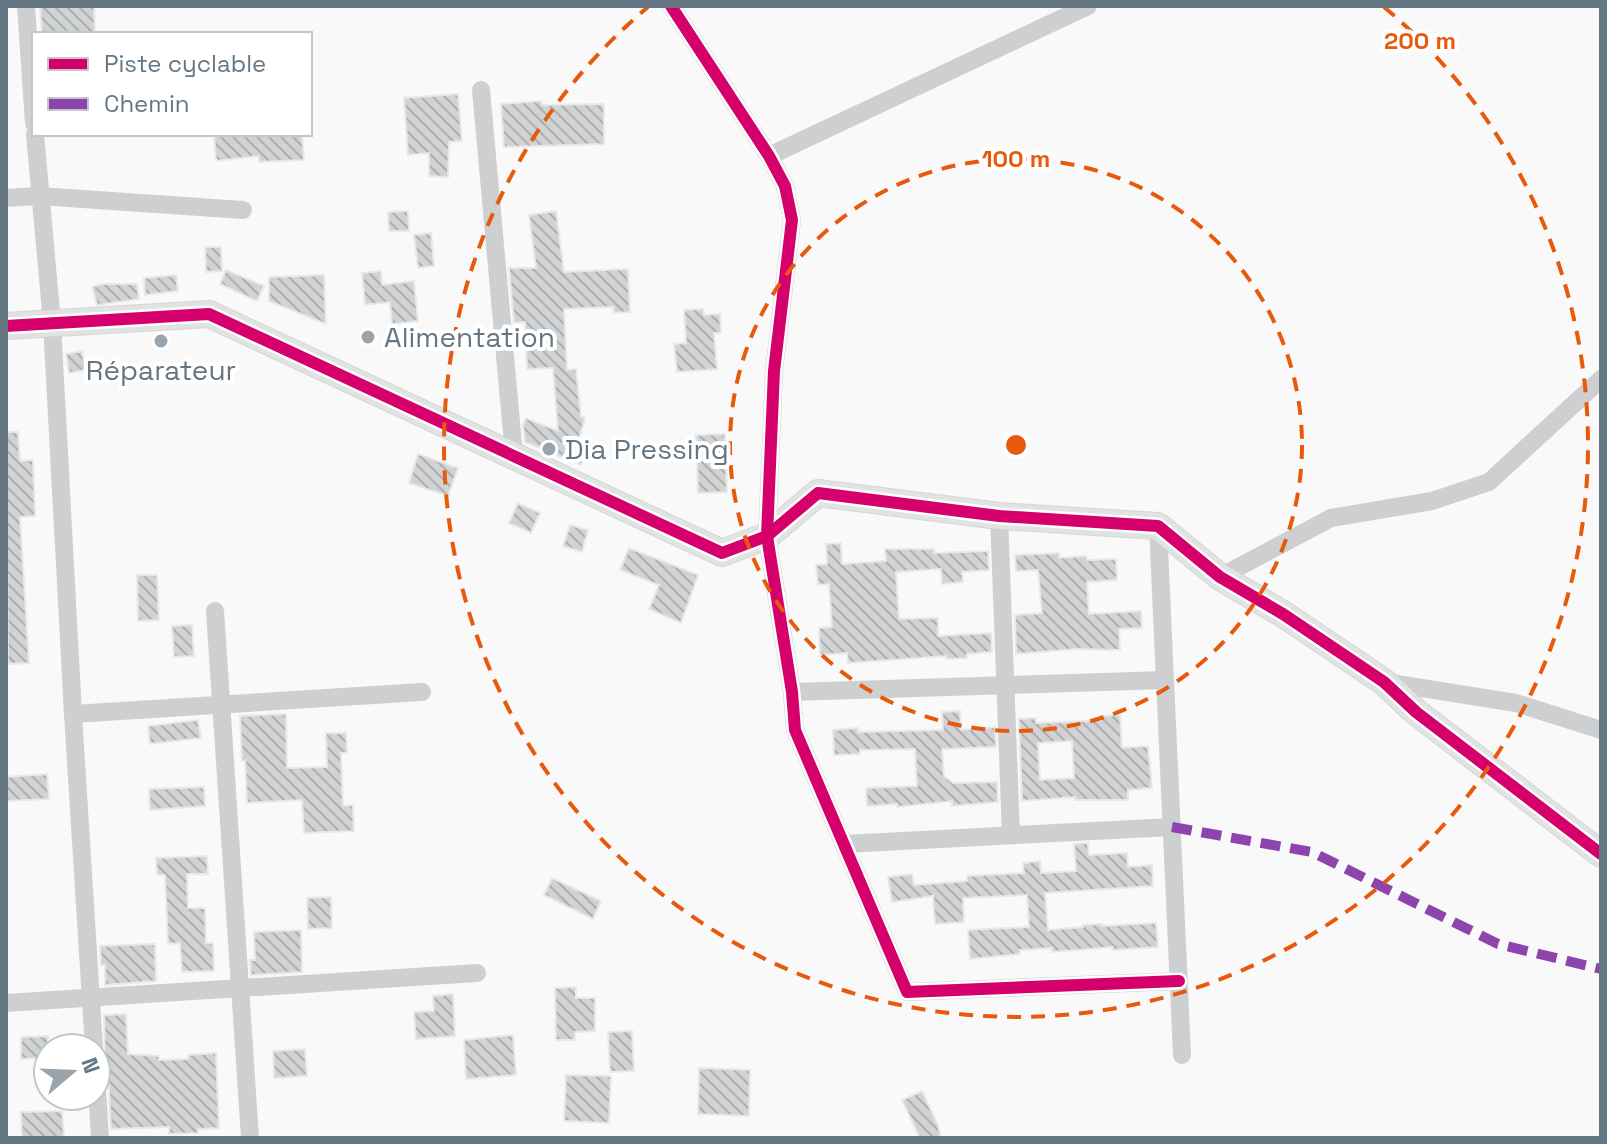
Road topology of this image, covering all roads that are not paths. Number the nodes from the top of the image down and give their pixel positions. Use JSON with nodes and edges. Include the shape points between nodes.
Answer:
{"nodes":[{"id":1,"x":26,"y":6,"type":"edge"},
{"id":2,"x":671,"y":6,"type":"edge"},
{"id":3,"x":1088,"y":6,"type":"edge"},
{"id":4,"x":481,"y":90,"type":"dead end"},
{"id":5,"x":32,"y":94,"type":"edge"},
{"id":6,"x":35,"y":136,"type":"edge"},
{"id":7,"x":769,"y":156,"type":"junction"},
{"id":8,"x":39,"y":196,"type":"junction"},
{"id":9,"x":6,"y":198,"type":"edge"},
{"id":10,"x":243,"y":210,"type":"dead end"},
{"id":11,"x":52,"y":323,"type":"junction"},
{"id":12,"x":6,"y":326,"type":"edge"},
{"id":13,"x":1601,"y":379,"type":"edge"},
{"id":14,"x":514,"y":455,"type":"junction"},
{"id":15,"x":999,"y":516,"type":"junction"},
{"id":16,"x":1158,"y":526,"type":"junction"},
{"id":17,"x":767,"y":536,"type":"junction"},
{"id":18,"x":1220,"y":577,"type":"junction"},
{"id":19,"x":215,"y":611,"type":"dead end"},
{"id":20,"x":1165,"y":680,"type":"junction"},
{"id":21,"x":1384,"y":682,"type":"junction"},
{"id":22,"x":1006,"y":685,"type":"junction"},
{"id":23,"x":422,"y":692,"type":"dead end"},
{"id":24,"x":792,"y":692,"type":"junction"},
{"id":25,"x":221,"y":704,"type":"junction"},
{"id":26,"x":73,"y":714,"type":"junction"},
{"id":27,"x":1601,"y":730,"type":"edge"},
{"id":28,"x":1172,"y":827,"type":"junction"},
{"id":29,"x":1011,"y":835,"type":"junction"},
{"id":30,"x":844,"y":844,"type":"junction"},
{"id":31,"x":1601,"y":854,"type":"edge"},
{"id":32,"x":477,"y":973,"type":"dead end"},
{"id":33,"x":1179,"y":981,"type":"junction"},
{"id":34,"x":240,"y":988,"type":"junction"},
{"id":35,"x":91,"y":997,"type":"junction"},
{"id":36,"x":6,"y":1003,"type":"edge"},
{"id":37,"x":93,"y":1032,"type":"edge"},
{"id":38,"x":1182,"y":1055,"type":"dead end"},
{"id":39,"x":98,"y":1112,"type":"edge"},
{"id":40,"x":100,"y":1138,"type":"edge"},
{"id":41,"x":250,"y":1138,"type":"edge"}],
"edges":[{"from":1,"to":5,"type":"street"},
{"from":2,"to":7,"type":"street"},
{"from":3,"to":7,"type":"street"},
{"from":4,"to":14,"type":"street"},
{"from":6,"to":8,"type":"street"},
{"from":7,"to":17,"type":"street","via":[[785,186],[792,220],[774,371]]},
{"from":8,"to":9,"type":"street"},
{"from":8,"to":10,"type":"street"},
{"from":8,"to":11,"type":"street"},
{"from":11,"to":12,"type":"street"},
{"from":11,"to":14,"type":"street","via":[[209,314]]},
{"from":11,"to":26,"type":"street"},
{"from":13,"to":18,"type":"street","via":[[1489,482],[1432,501],[1331,518]]},
{"from":14,"to":17,"type":"street","via":[[722,553]]},
{"from":15,"to":16,"type":"street"},
{"from":15,"to":17,"type":"street","via":[[818,493]]},
{"from":15,"to":22,"type":"street"},
{"from":16,"to":18,"type":"street"},
{"from":16,"to":20,"type":"street"},
{"from":17,"to":24,"type":"street"},
{"from":18,"to":21,"type":"street"},
{"from":19,"to":25,"type":"street"},
{"from":20,"to":22,"type":"street"},
{"from":20,"to":28,"type":"street"},
{"from":21,"to":27,"type":"street","via":[[1516,703]]},
{"from":21,"to":31,"type":"street"},
{"from":22,"to":24,"type":"street"},
{"from":22,"to":29,"type":"street"},
{"from":23,"to":25,"type":"street"},
{"from":24,"to":30,"type":"street","via":[[795,730]]},
{"from":25,"to":26,"type":"street"},
{"from":25,"to":34,"type":"street"},
{"from":26,"to":35,"type":"street"},
{"from":28,"to":29,"type":"street"},
{"from":28,"to":33,"type":"street"},
{"from":29,"to":30,"type":"street"},
{"from":30,"to":33,"type":"street","via":[[907,992]]},
{"from":32,"to":34,"type":"street"},
{"from":33,"to":38,"type":"street"},
{"from":34,"to":35,"type":"street"},
{"from":34,"to":41,"type":"street"},
{"from":35,"to":36,"type":"street"},
{"from":35,"to":37,"type":"street"},
{"from":39,"to":40,"type":"street"}]}
